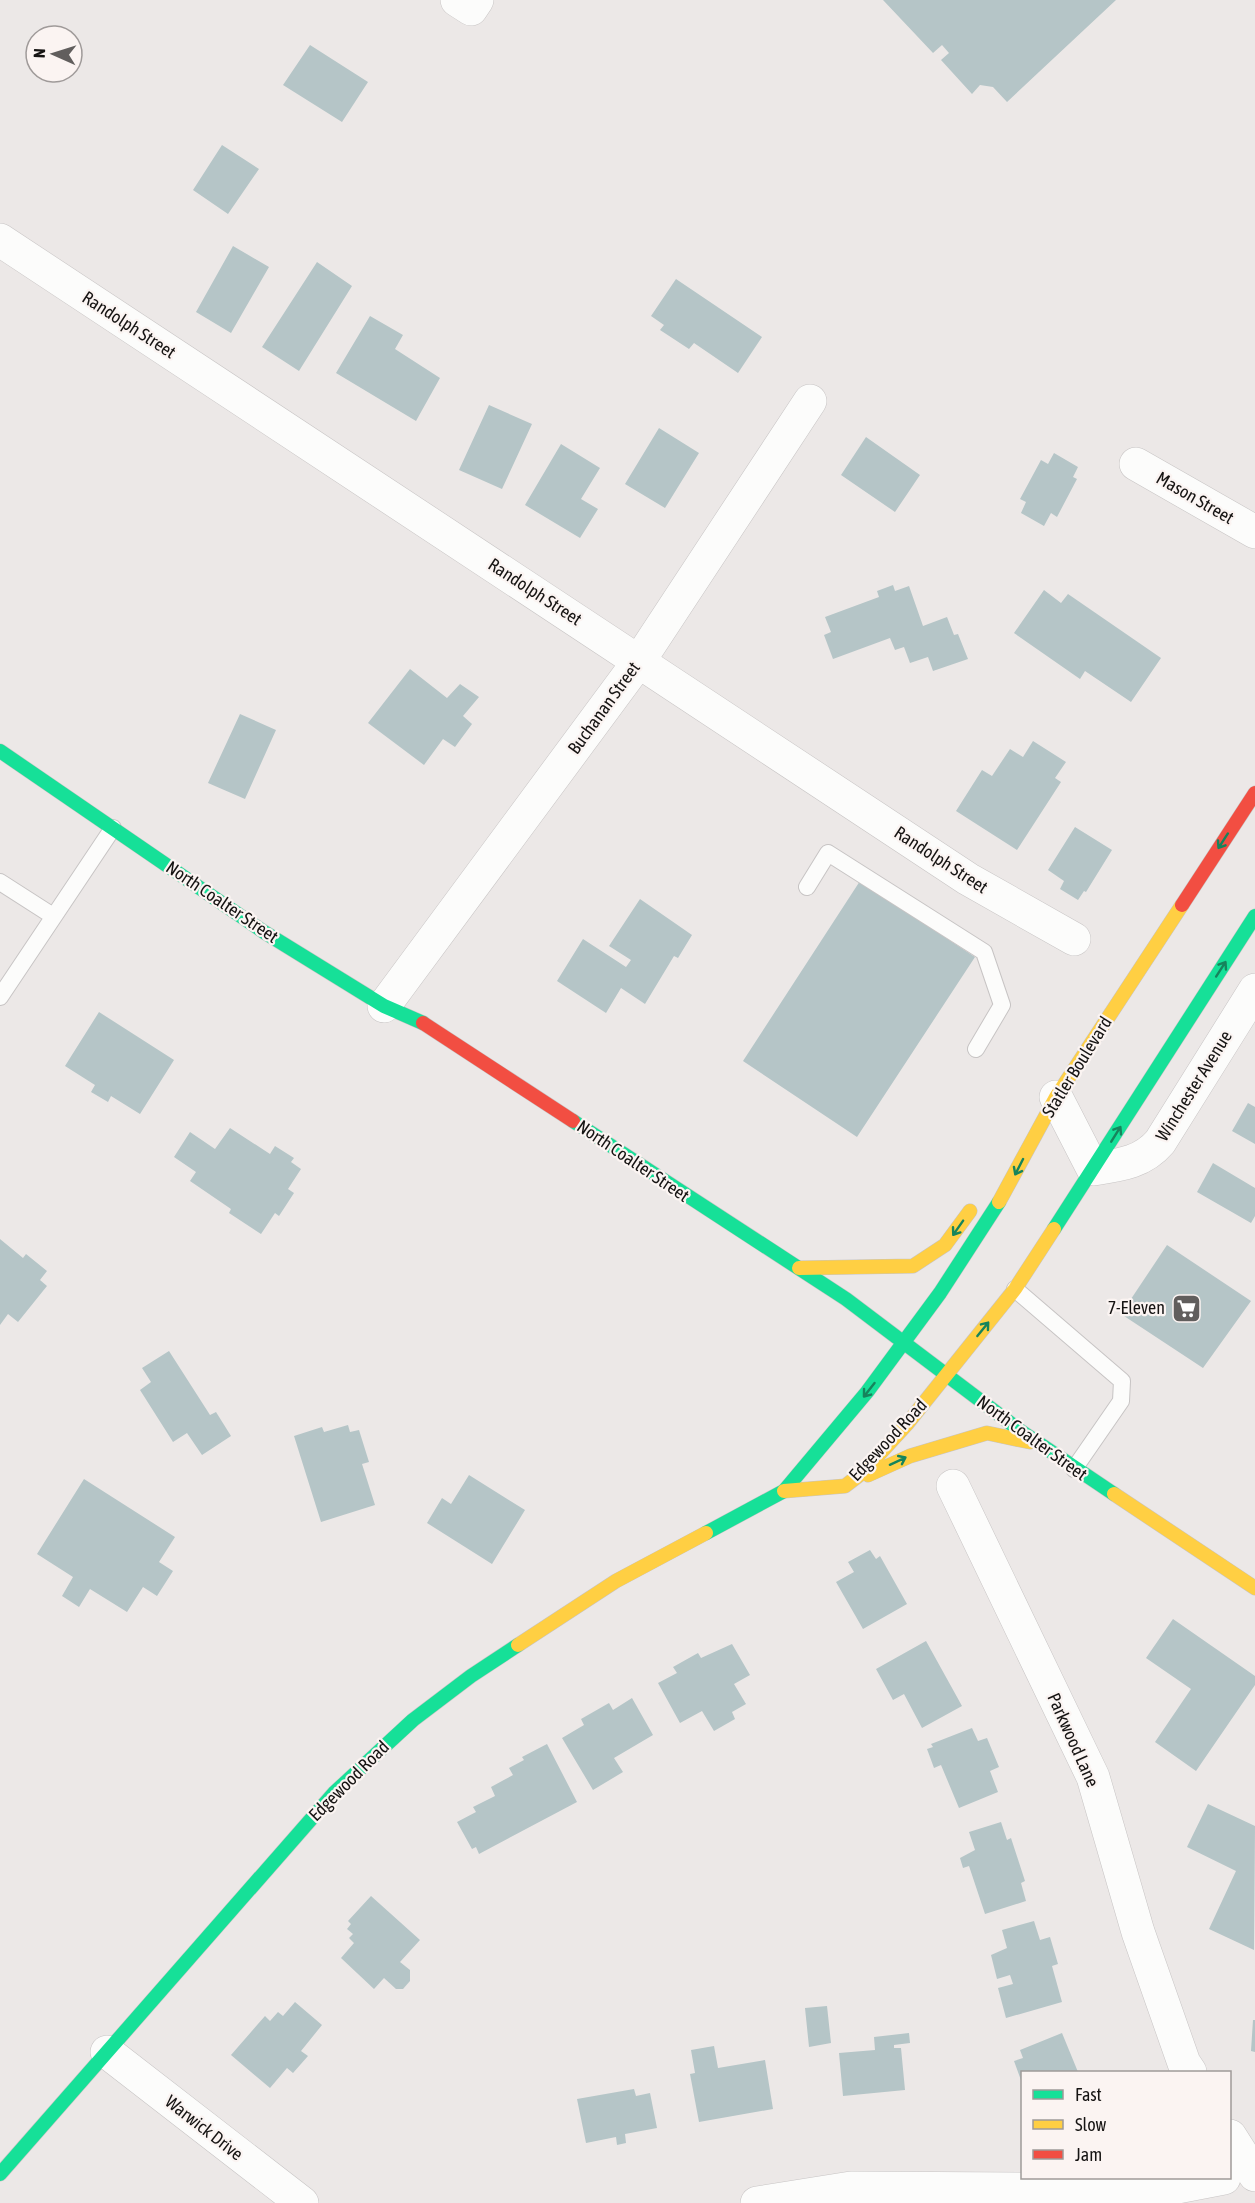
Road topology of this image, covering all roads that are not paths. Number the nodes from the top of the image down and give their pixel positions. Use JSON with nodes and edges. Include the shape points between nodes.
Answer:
{"nodes":[{"id":1,"x":0,"y":240,"type":"edge"},
{"id":2,"x":810,"y":401,"type":"dead end"},
{"id":3,"x":1136,"y":464,"type":"dead end"},
{"id":4,"x":1255,"y":532,"type":"edge"},
{"id":5,"x":639,"y":661,"type":"junction"},
{"id":6,"x":0,"y":751,"type":"edge"},
{"id":7,"x":1255,"y":793,"type":"edge"},
{"id":8,"x":113,"y":828,"type":"junction"},
{"id":9,"x":0,"y":882,"type":"edge"},
{"id":10,"x":807,"y":887,"type":"dead end"},
{"id":11,"x":53,"y":916,"type":"junction"},
{"id":12,"x":1255,"y":916,"type":"edge"},
{"id":13,"x":1074,"y":939,"type":"dead end"},
{"id":14,"x":1255,"y":990,"type":"edge"},
{"id":15,"x":0,"y":997,"type":"edge"},
{"id":16,"x":384,"y":1006,"type":"junction"},
{"id":17,"x":976,"y":1049,"type":"dead end"},
{"id":18,"x":1056,"y":1096,"type":"junction"},
{"id":19,"x":1093,"y":1169,"type":"junction"},
{"id":20,"x":1000,"y":1170,"type":"dead end"},
{"id":21,"x":979,"y":1198,"type":"dead end"},
{"id":22,"x":799,"y":1268,"type":"junction"},
{"id":23,"x":1015,"y":1289,"type":"junction"},
{"id":24,"x":904,"y":1343,"type":"junction"},
{"id":25,"x":946,"y":1375,"type":"junction"},
{"id":26,"x":1038,"y":1443,"type":"junction"},
{"id":27,"x":1074,"y":1468,"type":"junction"},
{"id":28,"x":845,"y":1486,"type":"junction"},
{"id":29,"x":953,"y":1486,"type":"dead end"},
{"id":30,"x":784,"y":1491,"type":"junction"},
{"id":31,"x":1255,"y":1588,"type":"edge"},
{"id":32,"x":107,"y":2052,"type":"junction"},
{"id":33,"x":1189,"y":2071,"type":"edge"},
{"id":34,"x":1231,"y":2140,"type":"edge"},
{"id":35,"x":0,"y":2174,"type":"edge"},
{"id":36,"x":1240,"y":2175,"type":"edge"},
{"id":37,"x":1219,"y":2179,"type":"edge"},
{"id":38,"x":302,"y":2203,"type":"edge"},
{"id":39,"x":757,"y":2203,"type":"edge"}],
"edges":[{"from":1,"to":5,"type":"street","name":"Randolph Street"},
{"from":2,"to":5,"type":"street","name":"Buchanan Street"},
{"from":3,"to":4,"type":"street","name":"Mason Street"},
{"from":5,"to":13,"type":"street","name":"Randolph Street","via":[[968,879]]},
{"from":5,"to":16,"type":"street","name":"Buchanan Street"},
{"from":6,"to":8,"type":"main road","name":"North Coalter Street"},
{"from":7,"to":18,"type":"main road","name":"Statler Boulevard","one_way":true},
{"from":8,"to":11,"type":"lane"},
{"from":8,"to":16,"type":"main road","name":"North Coalter Street","via":[[264,932]]},
{"from":9,"to":11,"type":"lane"},
{"from":10,"to":17,"type":"lane","via":[[828,853],[984,952],[1002,1005]]},
{"from":11,"to":15,"type":"lane"},
{"from":19,"to":12,"type":"main road","one_way":true},
{"from":14,"to":19,"type":"street","name":"Winchester Avenue","via":[[1152,1152],[1137,1161]]},
{"from":16,"to":22,"type":"main road","name":"North Coalter Street","via":[[418,1020]]},
{"from":18,"to":19,"type":"street"},
{"from":18,"to":20,"type":"main road"},
{"from":18,"to":24,"type":"main road","name":"Statler Boulevard","one_way":true,"via":[[1006,1192]]},
{"from":19,"to":23,"type":"main road"},
{"from":21,"to":22,"type":"main road","one_way":true,"via":[[945,1245],[913,1266]]},
{"from":22,"to":24,"type":"main road","name":"North Coalter Street"},
{"from":25,"to":23,"type":"main road","one_way":true},
{"from":23,"to":27,"type":"lane","via":[[1122,1381],[1121,1401]]},
{"from":24,"to":25,"type":"main road","name":"North Coalter Street"},
{"from":24,"to":30,"type":"main road","name":"Edgewood Road","one_way":true},
{"from":25,"to":26,"type":"main road","name":"North Coalter Street"},
{"from":25,"to":28,"type":"main road","name":"Edgewood Road","via":[[907,1424]]},
{"from":26,"to":27,"type":"main road","name":"North Coalter Street"},
{"from":28,"to":26,"type":"main road","one_way":true,"via":[[910,1456],[987,1433]]},
{"from":27,"to":31,"type":"main road","name":"North Coalter Street"},
{"from":28,"to":30,"type":"main road","name":"Edgewood Road"},
{"from":29,"to":33,"type":"street","name":"Parkwood Lane","via":[[1093,1777],[1138,1932]]},
{"from":30,"to":32,"type":"main road","name":"Edgewood Road","via":[[616,1581],[486,1666],[413,1720],[334,1794]]},
{"from":32,"to":35,"type":"main road","name":"Edgewood Road"},
{"from":32,"to":38,"type":"street","name":"Warwick Drive"},
{"from":34,"to":36,"type":"street"},
{"from":37,"to":39,"type":"street","via":[[1162,2190],[851,2188]]}]}
